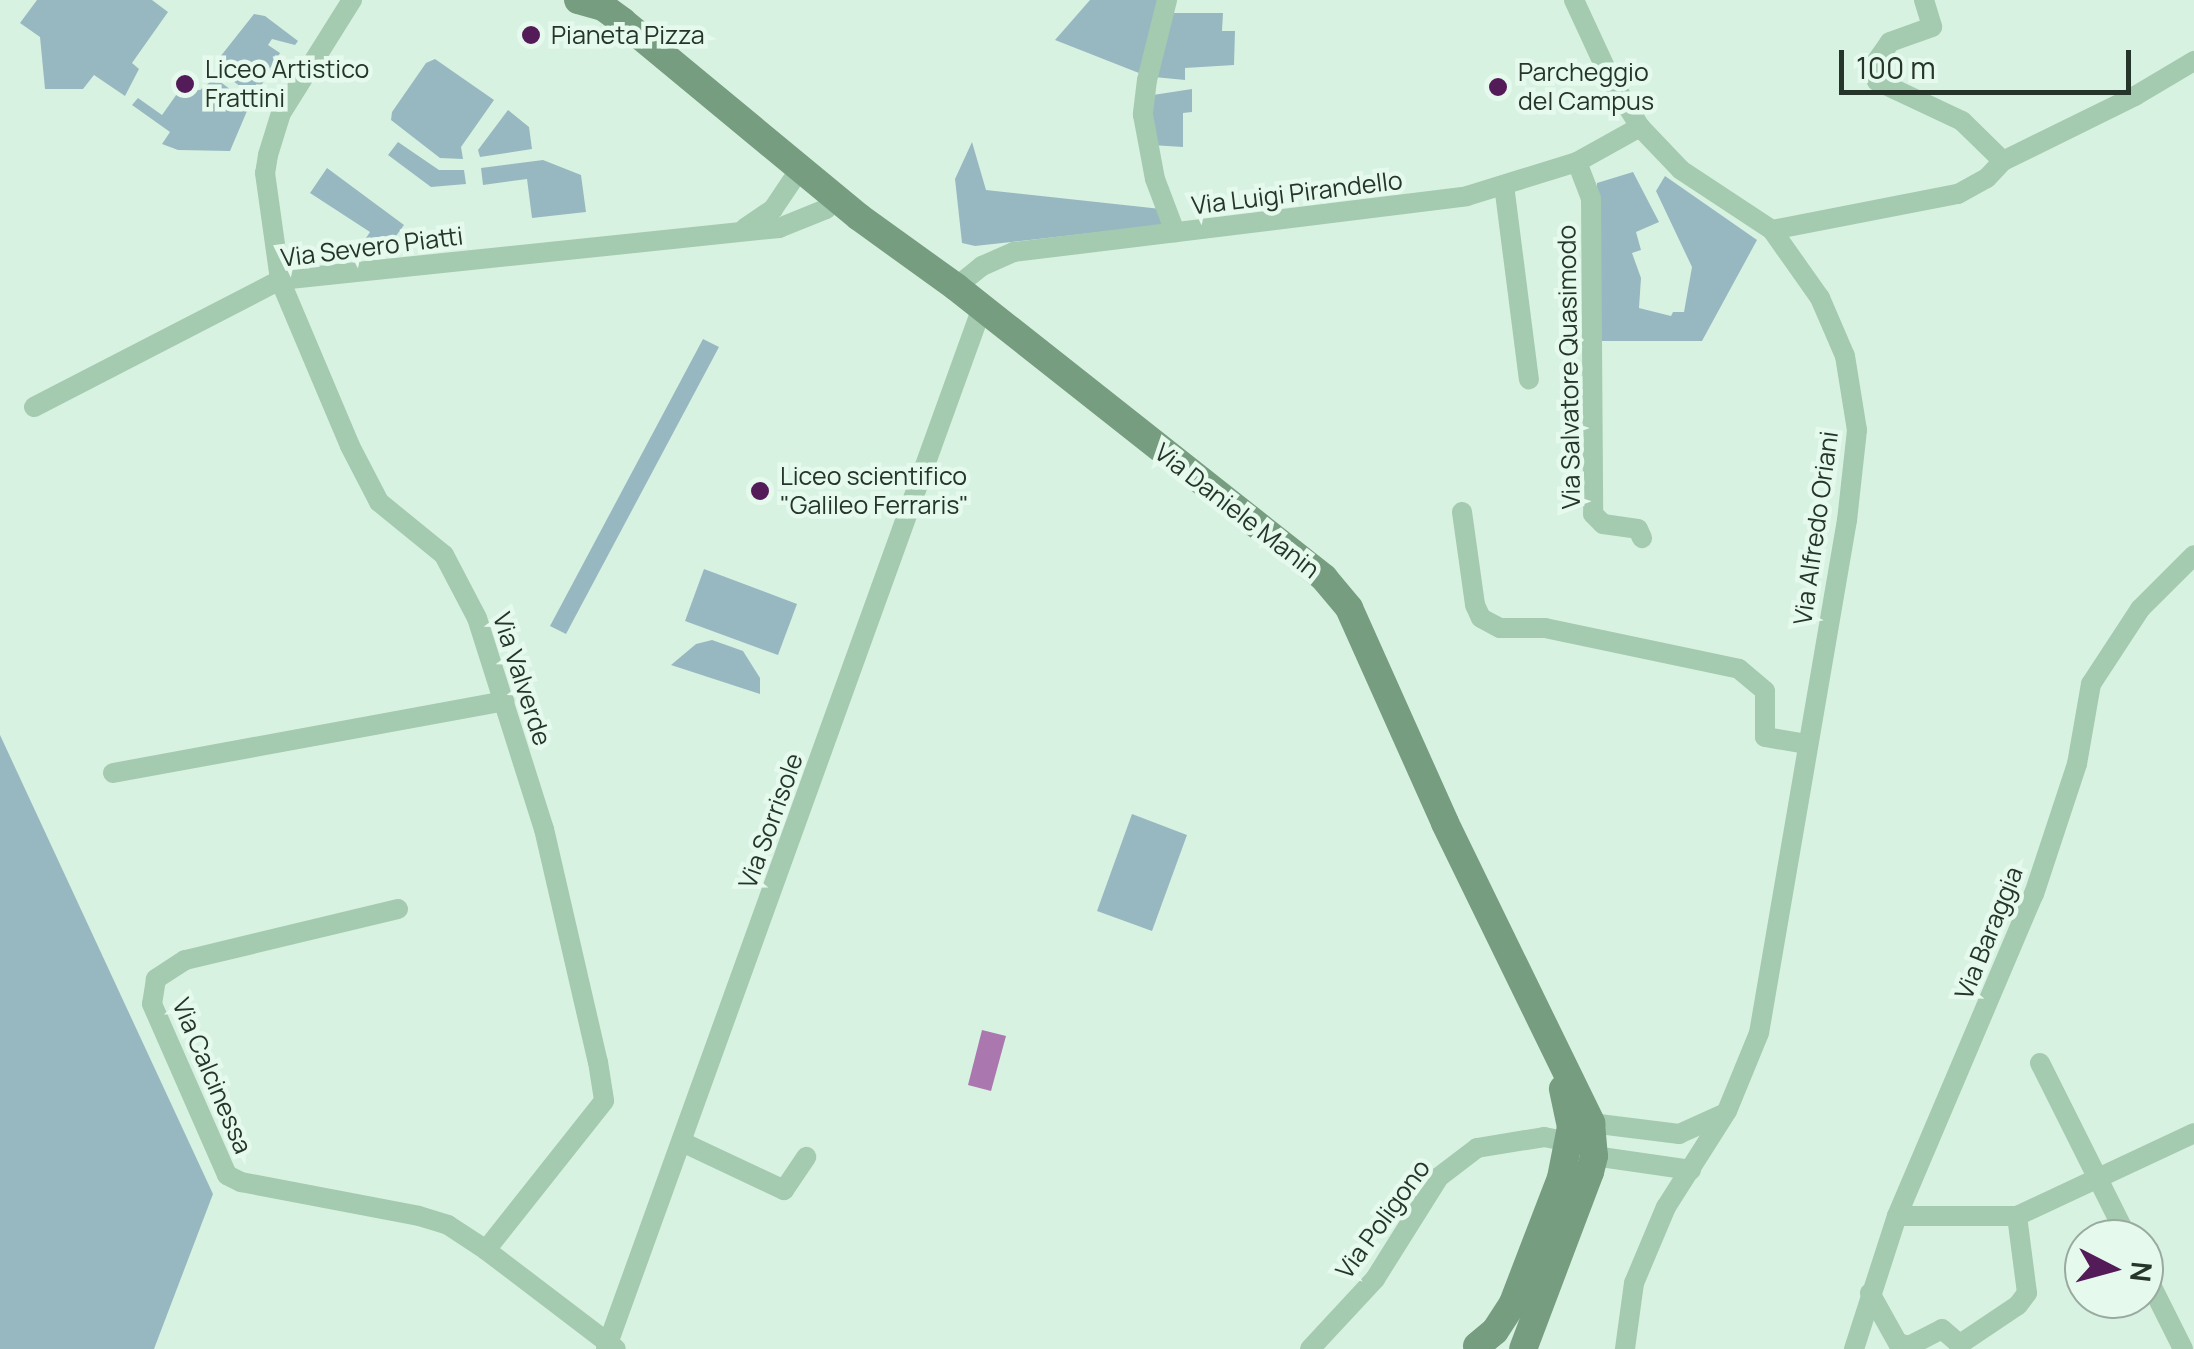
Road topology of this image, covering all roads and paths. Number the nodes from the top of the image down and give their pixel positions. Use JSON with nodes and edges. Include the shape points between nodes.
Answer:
{"nodes":[{"id":1,"x":352,"y":0,"type":"edge"},
{"id":2,"x":576,"y":0,"type":"edge"},
{"id":3,"x":1167,"y":0,"type":"edge"},
{"id":4,"x":1574,"y":0,"type":"edge"},
{"id":5,"x":1924,"y":0,"type":"edge"},
{"id":6,"x":2194,"y":60,"type":"edge"},
{"id":7,"x":1640,"y":127,"type":"junction"},
{"id":8,"x":2003,"y":161,"type":"junction"},
{"id":9,"x":1578,"y":162,"type":"junction"},
{"id":10,"x":800,"y":170,"type":"junction"},
{"id":11,"x":1504,"y":185,"type":"junction"},
{"id":12,"x":838,"y":198,"type":"junction"},
{"id":13,"x":743,"y":229,"type":"junction"},
{"id":14,"x":1772,"y":230,"type":"junction"},
{"id":15,"x":1175,"y":232,"type":"junction"},
{"id":16,"x":280,"y":280,"type":"junction"},
{"id":17,"x":956,"y":287,"type":"junction"},
{"id":18,"x":981,"y":310,"type":"junction"},
{"id":19,"x":1529,"y":379,"type":"dead end"},
{"id":20,"x":34,"y":407,"type":"dead end"},
{"id":21,"x":1462,"y":512,"type":"dead end"},
{"id":22,"x":1642,"y":538,"type":"dead end"},
{"id":23,"x":2194,"y":555,"type":"edge"},
{"id":24,"x":504,"y":701,"type":"junction"},
{"id":25,"x":1807,"y":744,"type":"junction"},
{"id":26,"x":113,"y":773,"type":"dead end"},
{"id":27,"x":398,"y":909,"type":"dead end"},
{"id":28,"x":2040,"y":1063,"type":"dead end"},
{"id":29,"x":1727,"y":1111,"type":"junction"},
{"id":30,"x":2194,"y":1133,"type":"edge"},
{"id":31,"x":1585,"y":1141,"type":"junction"},
{"id":32,"x":682,"y":1142,"type":"junction"},
{"id":33,"x":806,"y":1157,"type":"dead end"},
{"id":34,"x":1691,"y":1170,"type":"junction"},
{"id":35,"x":2101,"y":1185,"type":"junction"},
{"id":36,"x":1897,"y":1216,"type":"junction"},
{"id":37,"x":2016,"y":1216,"type":"junction"},
{"id":38,"x":2118,"y":1219,"type":"edge"},
{"id":39,"x":486,"y":1250,"type":"junction"},
{"id":40,"x":1870,"y":1293,"type":"junction"},
{"id":41,"x":2164,"y":1311,"type":"edge"},
{"id":42,"x":610,"y":1347,"type":"edge"},
{"id":43,"x":1474,"y":1348,"type":"edge"},
{"id":44,"x":1310,"y":1349,"type":"edge"},
{"id":45,"x":1523,"y":1349,"type":"edge"},
{"id":46,"x":1625,"y":1349,"type":"edge"},
{"id":47,"x":1854,"y":1349,"type":"edge"},
{"id":48,"x":2183,"y":1349,"type":"edge"}],
"edges":[{"from":1,"to":16,"type":"street","name":"Via Valverde","via":[[281,114],[268,155]]},
{"from":2,"to":10,"type":"main road","name":"Via Daniele Manin","via":[[604,7]]},
{"from":3,"to":15,"type":"street","via":[[1143,115],[1155,179]]},
{"from":4,"to":7,"type":"street","name":"Via Alfredo Oriani"},
{"from":5,"to":8,"type":"street","via":[[1932,27],[1890,42],[1872,68],[1877,80],[1962,121]]},
{"from":6,"to":8,"type":"street"},
{"from":7,"to":9,"type":"street","name":"Via Luigi Pirandello"},
{"from":7,"to":14,"type":"street","name":"Via Alfredo Oriani","via":[[1681,170]]},
{"from":8,"to":14,"type":"street","via":[[1958,194]]},
{"from":9,"to":11,"type":"street","name":"Via Luigi Pirandello"},
{"from":9,"to":22,"type":"street","name":"Via Salvatore Quasimodo","via":[[1591,198],[1593,514],[1603,524],[1638,529]]},
{"from":10,"to":12,"type":"main road","name":"Via Daniele Manin"},
{"from":10,"to":13,"type":"street","via":[[773,209]]},
{"from":11,"to":15,"type":"street","name":"Via Luigi Pirandello","via":[[1416,205]]},
{"from":11,"to":19,"type":"street"},
{"from":12,"to":13,"type":"street","name":"Via Severo Piatti","via":[[794,224]]},
{"from":12,"to":17,"type":"main road","name":"Via Daniele Manin"},
{"from":13,"to":16,"type":"street","name":"Via Severo Piatti"},
{"from":14,"to":25,"type":"street","name":"Via Alfredo Oriani","via":[[1820,298],[1845,356],[1857,430]]},
{"from":15,"to":17,"type":"street","name":"Via Luigi Pirandello","via":[[1014,252]]},
{"from":16,"to":20,"type":"street","name":"Via Severo Piatti"},
{"from":16,"to":24,"type":"street","name":"Via Valverde","via":[[380,502],[444,555],[462,584]]},
{"from":17,"to":18,"type":"main road","name":"Via Daniele Manin"},
{"from":18,"to":31,"type":"main road","name":"Via Daniele Manin","via":[[1324,578],[1350,608],[1554,1054],[1570,1117]]},
{"from":18,"to":32,"type":"street","name":"Via Sorrisole"},
{"from":21,"to":25,"type":"street","via":[[1481,618],[1500,628],[1545,628],[1740,669],[1765,691],[1765,737]]},
{"from":23,"to":36,"type":"street","name":"Via Baraggia","via":[[2140,609],[2091,684],[2077,764],[2034,894]]},
{"from":24,"to":26,"type":"street"},
{"from":24,"to":39,"type":"street","name":"Via Valverde","via":[[544,829],[604,1101]]},
{"from":25,"to":29,"type":"street","name":"Via Alfredo Oriani","via":[[1759,1033]]},
{"from":27,"to":39,"type":"street","name":"Via Calcinessa","via":[[184,960],[156,978],[152,1004],[227,1175],[419,1216],[448,1225]]},
{"from":28,"to":35,"type":"street"},
{"from":29,"to":31,"type":"street","via":[[1679,1134]]},
{"from":29,"to":34,"type":"street","name":"Via Alfredo Oriani"},
{"from":30,"to":35,"type":"street"},
{"from":31,"to":34,"type":"street"},
{"from":31,"to":43,"type":"main road","name":"Via Daniele Manin","via":[[1513,1303]]},
{"from":31,"to":44,"type":"street","name":"Via Poligono","via":[[1544,1137],[1477,1148],[1439,1177],[1375,1279]]},
{"from":31,"to":45,"type":"main road","name":"Via Daniele Manin"},
{"from":32,"to":33,"type":"street","via":[[784,1190]]},
{"from":32,"to":42,"type":"street","name":"Via Sorrisole"},
{"from":34,"to":46,"type":"street","name":"Via Alfredo Oriani","via":[[1666,1207],[1634,1283]]},
{"from":35,"to":37,"type":"street"},
{"from":35,"to":38,"type":"street"},
{"from":36,"to":37,"type":"street"},
{"from":36,"to":40,"type":"street","name":"Via Baraggia"},
{"from":37,"to":40,"type":"street","via":[[2026,1294],[1963,1342],[1942,1329],[1910,1346],[1898,1343]]},
{"from":39,"to":42,"type":"street"},
{"from":40,"to":47,"type":"street","name":"Via Baraggia"},
{"from":41,"to":48,"type":"street"}]}
